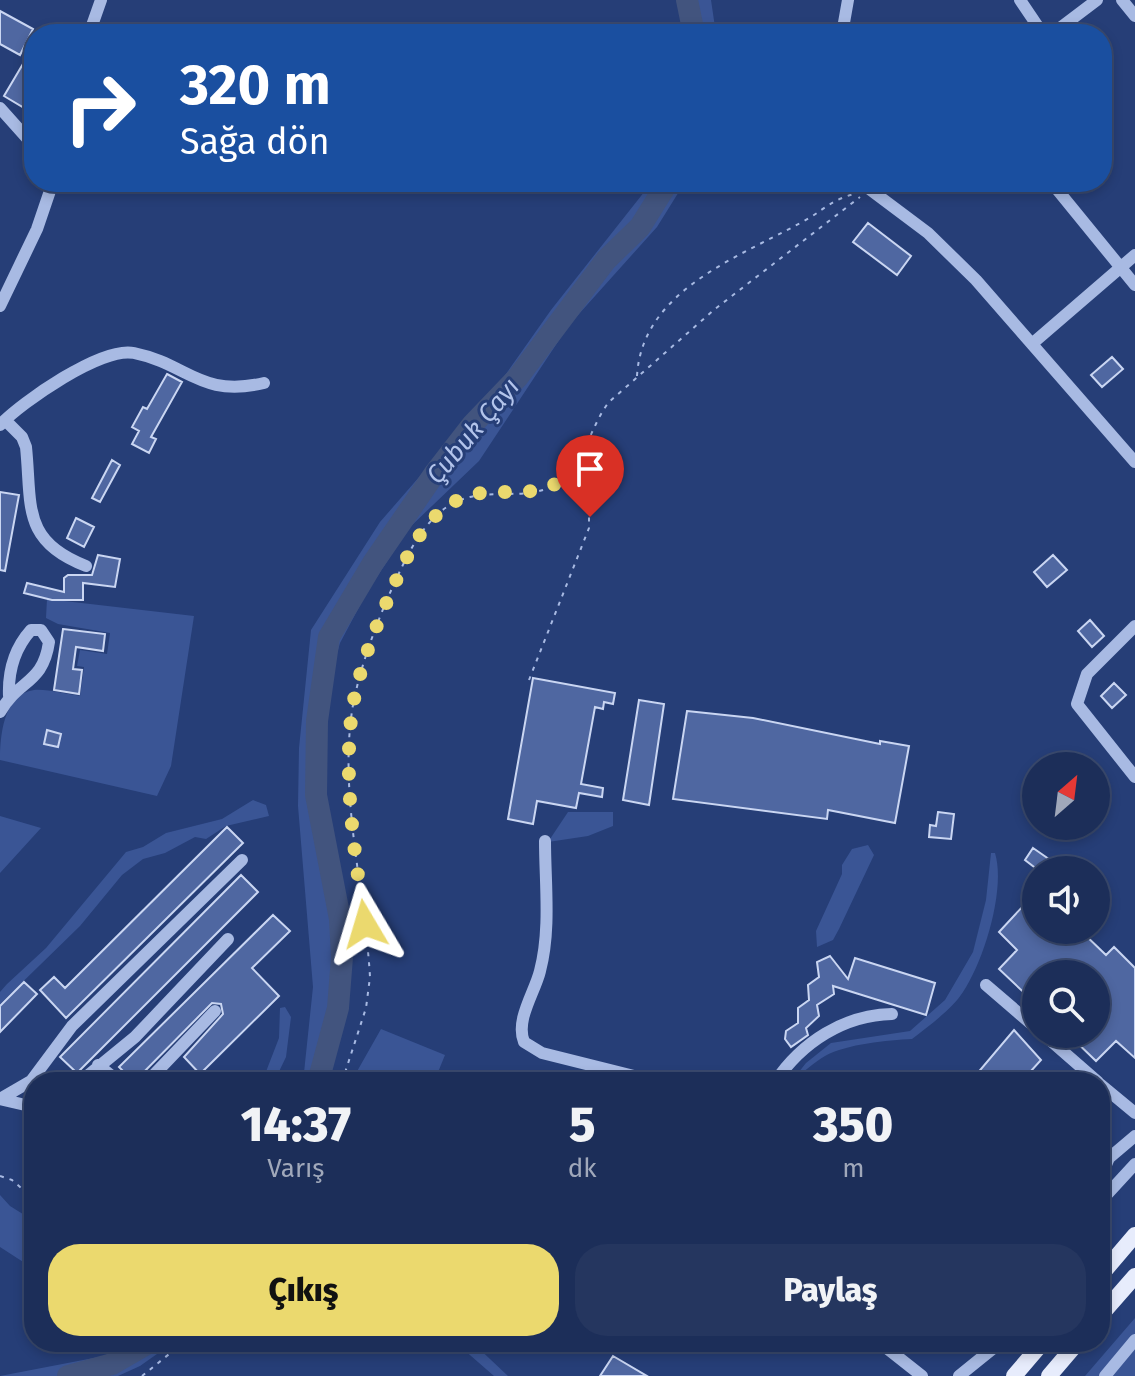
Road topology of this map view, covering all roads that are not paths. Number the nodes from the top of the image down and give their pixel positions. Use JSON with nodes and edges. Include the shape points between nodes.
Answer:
{"nodes":[{"id":1,"x":101,"y":0,"type":"edge"},
{"id":2,"x":848,"y":0,"type":"edge"},
{"id":3,"x":1020,"y":0,"type":"edge"},
{"id":4,"x":1097,"y":0,"type":"edge"},
{"id":5,"x":1122,"y":0,"type":"edge"},
{"id":6,"x":1135,"y":16,"type":"edge"},
{"id":7,"x":93,"y":24,"type":"edge"},
{"id":8,"x":844,"y":24,"type":"edge"},
{"id":9,"x":1036,"y":24,"type":"edge"},
{"id":10,"x":1065,"y":24,"type":"edge"},
{"id":11,"x":0,"y":108,"type":"edge"},
{"id":12,"x":24,"y":135,"type":"edge"},
{"id":13,"x":50,"y":192,"type":"edge"},
{"id":14,"x":878,"y":192,"type":"edge"},
{"id":15,"x":1059,"y":192,"type":"edge"},
{"id":16,"x":1135,"y":255,"type":"edge"},
{"id":17,"x":1121,"y":267,"type":"junction"},
{"id":18,"x":1135,"y":285,"type":"edge"},
{"id":19,"x":0,"y":306,"type":"edge"},
{"id":20,"x":1033,"y":343,"type":"junction"},
{"id":21,"x":264,"y":383,"type":"dead end"},
{"id":22,"x":2,"y":422,"type":"edge"},
{"id":23,"x":1135,"y":462,"type":"edge"},
{"id":24,"x":86,"y":566,"type":"dead end"},
{"id":25,"x":1135,"y":626,"type":"edge"},
{"id":26,"x":9,"y":696,"type":"junction"},
{"id":27,"x":0,"y":712,"type":"edge"},
{"id":28,"x":1135,"y":777,"type":"edge"},
{"id":29,"x":545,"y":841,"type":"dead end"},
{"id":30,"x":242,"y":860,"type":"dead end"},
{"id":31,"x":228,"y":939,"type":"dead end"},
{"id":32,"x":986,"y":985,"type":"dead end"},
{"id":33,"x":215,"y":1011,"type":"dead end"},
{"id":34,"x":892,"y":1014,"type":"dead end"},
{"id":35,"x":1022,"y":1016,"type":"edge"},
{"id":36,"x":1059,"y":1048,"type":"edge"},
{"id":37,"x":98,"y":1065,"type":"junction"},
{"id":38,"x":38,"y":1072,"type":"edge"},
{"id":39,"x":91,"y":1072,"type":"edge"},
{"id":40,"x":107,"y":1072,"type":"edge"},
{"id":41,"x":157,"y":1072,"type":"edge"},
{"id":42,"x":618,"y":1072,"type":"edge"},
{"id":43,"x":782,"y":1072,"type":"edge"},
{"id":44,"x":1086,"y":1072,"type":"edge"},
{"id":45,"x":24,"y":1085,"type":"edge"},
{"id":46,"x":1110,"y":1092,"type":"edge"},
{"id":47,"x":0,"y":1099,"type":"edge"},
{"id":48,"x":24,"y":1105,"type":"edge"},
{"id":49,"x":1135,"y":1113,"type":"edge"},
{"id":50,"x":1135,"y":1136,"type":"edge"},
{"id":51,"x":1110,"y":1157,"type":"edge"},
{"id":52,"x":1135,"y":1164,"type":"edge"},
{"id":53,"x":1110,"y":1191,"type":"edge"},
{"id":54,"x":1135,"y":1235,"type":"edge"},
{"id":55,"x":1110,"y":1264,"type":"edge"},
{"id":56,"x":1135,"y":1276,"type":"edge"},
{"id":57,"x":1110,"y":1305,"type":"edge"},
{"id":58,"x":1135,"y":1340,"type":"edge"},
{"id":59,"x":892,"y":1352,"type":"edge"},
{"id":60,"x":989,"y":1352,"type":"edge"},
{"id":61,"x":1034,"y":1352,"type":"edge"},
{"id":62,"x":1069,"y":1352,"type":"edge"},
{"id":63,"x":922,"y":1376,"type":"edge"},
{"id":64,"x":959,"y":1376,"type":"edge"},
{"id":65,"x":1014,"y":1376,"type":"edge"},
{"id":66,"x":1049,"y":1376,"type":"edge"},
{"id":67,"x":1105,"y":1376,"type":"edge"}],
"edges":[{"from":1,"to":7,"type":"street"},
{"from":2,"to":8,"type":"street"},
{"from":3,"to":9,"type":"street"},
{"from":4,"to":10,"type":"street"},
{"from":5,"to":6,"type":"street"},
{"from":11,"to":12,"type":"street"},
{"from":13,"to":19,"type":"street"},
{"from":14,"to":20,"type":"street","via":[[943,246]]},
{"from":15,"to":17,"type":"street"},
{"from":16,"to":17,"type":"street"},
{"from":17,"to":18,"type":"street"},
{"from":17,"to":20,"type":"street"},
{"from":20,"to":23,"type":"street"},
{"from":21,"to":22,"type":"street","via":[[238,389],[218,386],[143,355],[121,352],[43,389]]},
{"from":22,"to":24,"type":"street","via":[[22,437],[26,447],[29,509],[38,531],[62,557]]},
{"from":25,"to":28,"type":"street","via":[[1087,674],[1077,704]]},
{"from":26,"to":26,"type":"street","via":[[46,663],[49,642],[41,630],[31,630],[16,654]]},
{"from":26,"to":27,"type":"street"},
{"from":29,"to":42,"type":"street","via":[[545,941],[522,1027],[524,1042],[542,1053]]},
{"from":30,"to":38,"type":"street","via":[[72,1026]]},
{"from":31,"to":37,"type":"street","via":[[135,1037]]},
{"from":32,"to":35,"type":"street"},
{"from":33,"to":41,"type":"street"},
{"from":34,"to":43,"type":"street","via":[[868,1014],[842,1023]]},
{"from":36,"to":44,"type":"street"},
{"from":37,"to":39,"type":"street"},
{"from":37,"to":40,"type":"street"},
{"from":45,"to":47,"type":"street"},
{"from":46,"to":49,"type":"street"},
{"from":47,"to":48,"type":"street"},
{"from":50,"to":51,"type":"street"},
{"from":52,"to":53,"type":"street"},
{"from":54,"to":55,"type":"main road"},
{"from":56,"to":57,"type":"main road"},
{"from":58,"to":67,"type":"street"},
{"from":59,"to":63,"type":"street"},
{"from":60,"to":64,"type":"street"},
{"from":61,"to":65,"type":"main road"},
{"from":62,"to":66,"type":"main road"}]}
